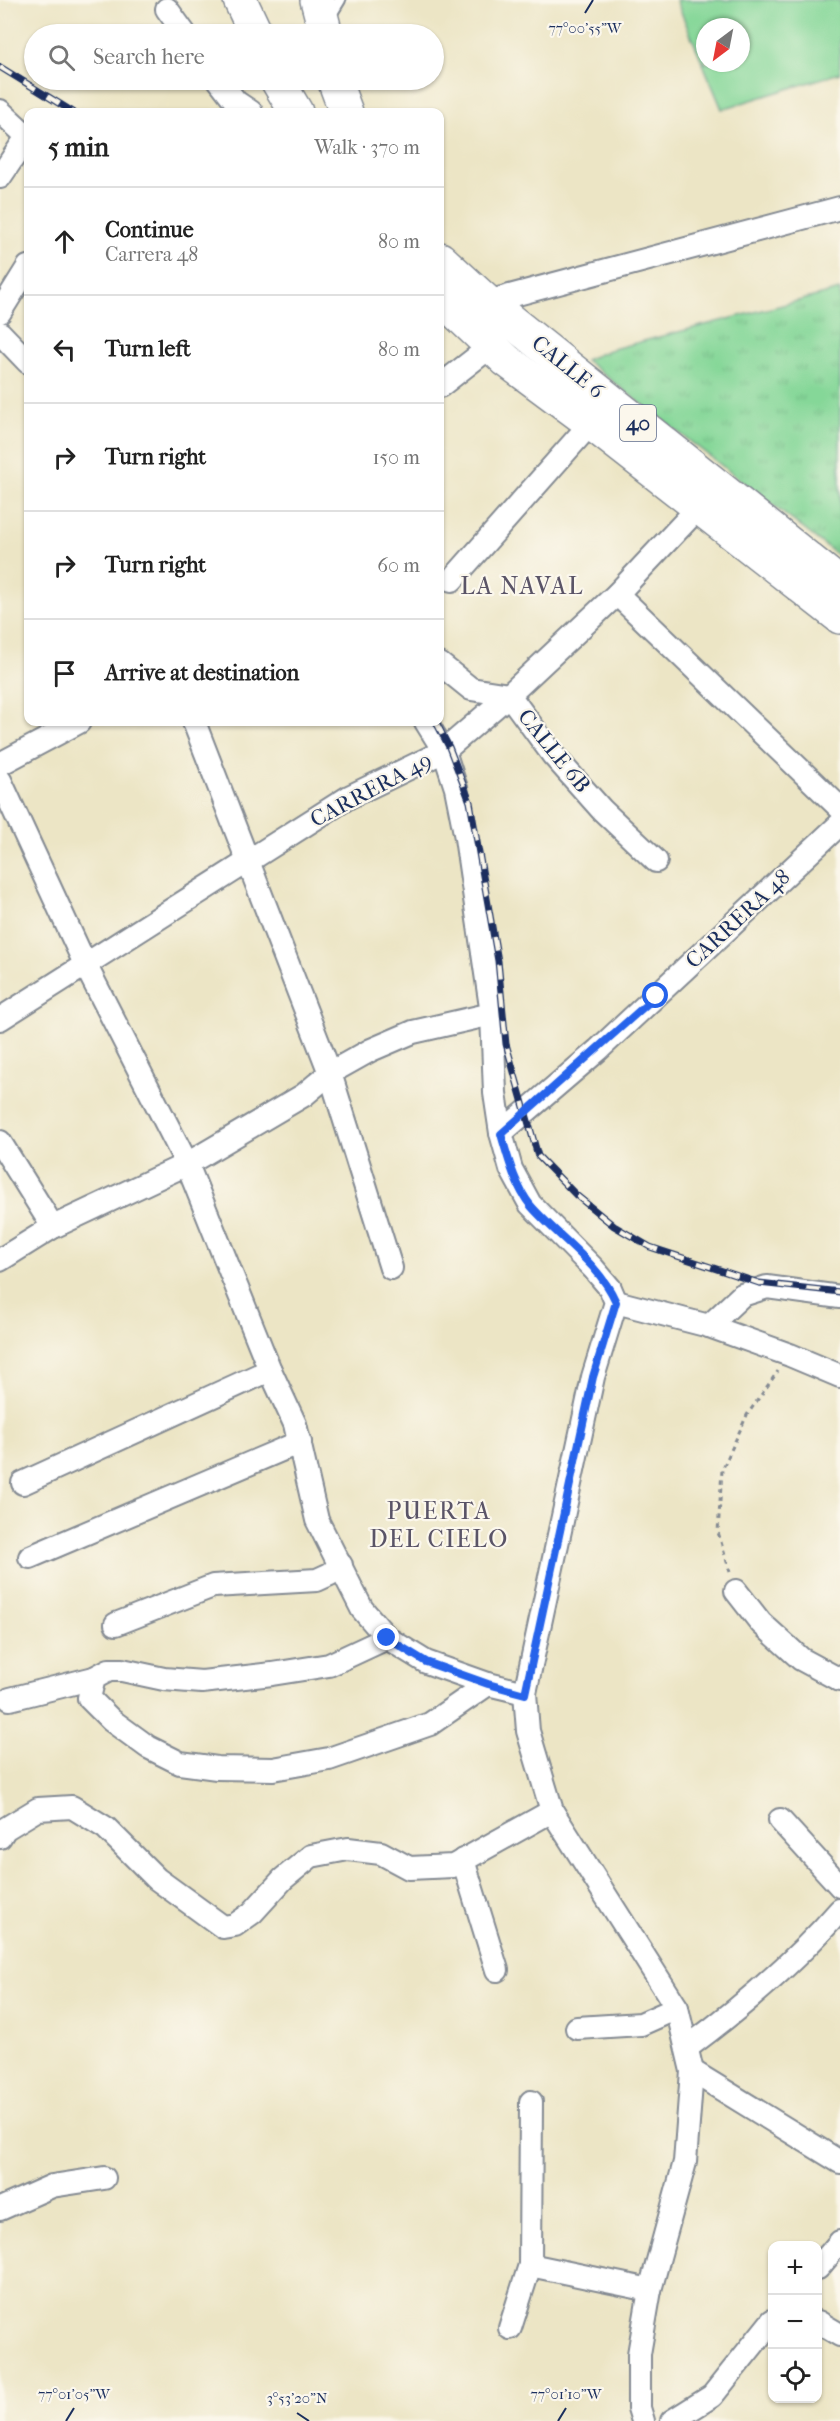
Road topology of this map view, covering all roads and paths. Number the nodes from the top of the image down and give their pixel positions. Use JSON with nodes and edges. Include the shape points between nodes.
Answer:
{"nodes":[{"id":1,"x":240,"y":0,"type":"edge"},
{"id":2,"x":167,"y":9,"type":"dead end"},
{"id":3,"x":178,"y":24,"type":"edge"},
{"id":4,"x":251,"y":24,"type":"edge"},
{"id":5,"x":227,"y":90,"type":"edge"},
{"id":6,"x":283,"y":90,"type":"edge"},
{"id":7,"x":338,"y":90,"type":"edge"},
{"id":8,"x":245,"y":108,"type":"edge"},
{"id":9,"x":294,"y":108,"type":"edge"},
{"id":10,"x":344,"y":108,"type":"edge"},
{"id":11,"x":0,"y":111,"type":"edge"},
{"id":12,"x":24,"y":133,"type":"edge"},
{"id":13,"x":24,"y":143,"type":"edge"},
{"id":14,"x":0,"y":177,"type":"edge"},
{"id":15,"x":840,"y":208,"type":"edge"},
{"id":16,"x":444,"y":263,"type":"edge"},
{"id":17,"x":24,"y":273,"type":"edge"},
{"id":18,"x":444,"y":301,"type":"edge"},
{"id":19,"x":487,"y":302,"type":"junction"},
{"id":20,"x":0,"y":312,"type":"edge"},
{"id":21,"x":0,"y":333,"type":"edge"},
{"id":22,"x":490,"y":347,"type":"junction"},
{"id":23,"x":24,"y":358,"type":"edge"},
{"id":24,"x":444,"y":383,"type":"edge"},
{"id":25,"x":591,"y":423,"type":"junction"},
{"id":26,"x":699,"y":507,"type":"junction"},
{"id":27,"x":452,"y":580,"type":"dead end"},
{"id":28,"x":840,"y":584,"type":"edge"},
{"id":29,"x":617,"y":594,"type":"junction"},
{"id":30,"x":840,"y":617,"type":"edge"},
{"id":31,"x":444,"y":667,"type":"edge"},
{"id":32,"x":509,"y":695,"type":"junction"},
{"id":33,"x":71,"y":726,"type":"edge"},
{"id":34,"x":196,"y":726,"type":"edge"},
{"id":35,"x":428,"y":726,"type":"edge"},
{"id":36,"x":444,"y":751,"type":"junction"},
{"id":37,"x":0,"y":764,"type":"edge"},
{"id":38,"x":0,"y":780,"type":"edge"},
{"id":39,"x":840,"y":808,"type":"edge"},
{"id":40,"x":840,"y":824,"type":"edge"},
{"id":41,"x":656,"y":861,"type":"dead end"},
{"id":42,"x":249,"y":862,"type":"junction"},
{"id":43,"x":86,"y":966,"type":"junction"},
{"id":44,"x":492,"y":1014,"type":"junction"},
{"id":45,"x":0,"y":1019,"type":"edge"},
{"id":46,"x":330,"y":1073,"type":"junction"},
{"id":47,"x":501,"y":1134,"type":"junction"},
{"id":48,"x":0,"y":1142,"type":"edge"},
{"id":49,"x":187,"y":1164,"type":"junction"},
{"id":50,"x":53,"y":1227,"type":"junction"},
{"id":51,"x":0,"y":1260,"type":"edge"},
{"id":52,"x":391,"y":1268,"type":"dead end"},
{"id":53,"x":840,"y":1297,"type":"edge"},
{"id":54,"x":616,"y":1302,"type":"junction"},
{"id":55,"x":709,"y":1326,"type":"junction"},
{"id":56,"x":790,"y":1355,"type":"junction"},
{"id":57,"x":270,"y":1370,"type":"junction"},
{"id":58,"x":840,"y":1376,"type":"edge"},
{"id":59,"x":300,"y":1442,"type":"junction"},
{"id":60,"x":23,"y":1483,"type":"dead end"},
{"id":61,"x":30,"y":1557,"type":"dead end"},
{"id":62,"x":341,"y":1565,"type":"junction"},
{"id":63,"x":736,"y":1591,"type":"joint"},
{"id":64,"x":116,"y":1624,"type":"dead end"},
{"id":65,"x":387,"y":1638,"type":"junction"},
{"id":66,"x":94,"y":1678,"type":"junction"},
{"id":67,"x":840,"y":1680,"type":"edge"},
{"id":68,"x":488,"y":1684,"type":"junction"},
{"id":69,"x":525,"y":1694,"type":"junction"},
{"id":70,"x":10,"y":1699,"type":"dead end"},
{"id":71,"x":552,"y":1810,"type":"junction"},
{"id":72,"x":780,"y":1820,"type":"dead end"},
{"id":73,"x":0,"y":1837,"type":"edge"},
{"id":74,"x":463,"y":1860,"type":"junction"},
{"id":75,"x":840,"y":1886,"type":"edge"},
{"id":76,"x":840,"y":1910,"type":"edge"},
{"id":77,"x":497,"y":1970,"type":"dead end"},
{"id":78,"x":677,"y":2008,"type":"junction"},
{"id":79,"x":576,"y":2028,"type":"dead end"},
{"id":80,"x":688,"y":2047,"type":"junction"},
{"id":81,"x":693,"y":2071,"type":"junction"},
{"id":82,"x":531,"y":2102,"type":"dead end"},
{"id":83,"x":840,"y":2162,"type":"edge"},
{"id":84,"x":104,"y":2178,"type":"dead end"},
{"id":85,"x":0,"y":2209,"type":"edge"},
{"id":86,"x":840,"y":2242,"type":"edge"},
{"id":87,"x":822,"y":2263,"type":"edge"},
{"id":88,"x":530,"y":2265,"type":"junction"},
{"id":89,"x":650,"y":2290,"type":"junction"},
{"id":90,"x":822,"y":2324,"type":"edge"},
{"id":91,"x":768,"y":2326,"type":"edge"},
{"id":92,"x":510,"y":2328,"type":"dead end"},
{"id":93,"x":840,"y":2335,"type":"edge"},
{"id":94,"x":643,"y":2421,"type":"edge"},
{"id":95,"x":672,"y":2421,"type":"edge"}],
"edges":[{"from":1,"to":4,"type":"highway"},
{"from":2,"to":3,"type":"street"},
{"from":5,"to":8,"type":"street"},
{"from":6,"to":9,"type":"highway"},
{"from":7,"to":10,"type":"highway"},
{"from":11,"to":12,"type":"street"},
{"from":13,"to":14,"type":"street"},
{"from":15,"to":19,"type":"street"},
{"from":16,"to":19,"type":"highway","name":"CALLE 6","number":"40"},
{"from":17,"to":20,"type":"street"},
{"from":18,"to":22,"type":"highway","name":"CALLE 6","number":"40"},
{"from":19,"to":28,"type":"highway","name":"CALLE 6","number":"40"},
{"from":21,"to":23,"type":"street"},
{"from":22,"to":24,"type":"street"},
{"from":22,"to":25,"type":"highway","name":"CALLE 6","number":"40"},
{"from":25,"to":26,"type":"highway","name":"CALLE 6","number":"40"},
{"from":25,"to":27,"type":"street"},
{"from":26,"to":29,"type":"street","name":"CARRERA 49"},
{"from":26,"to":30,"type":"highway","name":"CALLE 6","number":"40"},
{"from":29,"to":32,"type":"street","name":"CARRERA 49"},
{"from":29,"to":39,"type":"street"},
{"from":31,"to":32,"type":"street","name":"CALLE 6B","via":[[471,689]]},
{"from":32,"to":36,"type":"street","name":"CARRERA 49"},
{"from":32,"to":41,"type":"street","name":"CALLE 6B","via":[[553,755]]},
{"from":33,"to":37,"type":"street"},
{"from":34,"to":42,"type":"street"},
{"from":35,"to":36,"type":"street"},
{"from":36,"to":42,"type":"street","name":"CARRERA 49","via":[[349,797]]},
{"from":36,"to":44,"type":"street","via":[[466,838]]},
{"from":38,"to":43,"type":"street"},
{"from":40,"to":47,"type":"street","name":"CARRERA 48"},
{"from":42,"to":43,"type":"street","name":"CARRERA 49"},
{"from":42,"to":46,"type":"street"},
{"from":43,"to":45,"type":"street","name":"CARRERA 49"},
{"from":43,"to":49,"type":"street"},
{"from":44,"to":46,"type":"street","via":[[413,1032]]},
{"from":44,"to":47,"type":"street"},
{"from":46,"to":49,"type":"street","via":[[304,1095]]},
{"from":46,"to":52,"type":"street"},
{"from":47,"to":54,"type":"street","via":[[512,1169],[530,1204],[593,1268]]},
{"from":48,"to":50,"type":"street"},
{"from":49,"to":50,"type":"street"},
{"from":49,"to":57,"type":"street"},
{"from":50,"to":51,"type":"street"},
{"from":53,"to":55,"type":"street","via":[[767,1287],[742,1295]]},
{"from":54,"to":55,"type":"street"},
{"from":54,"to":69,"type":"street","via":[[593,1377]]},
{"from":55,"to":56,"type":"street"},
{"from":56,"to":58,"type":"street"},
{"from":56,"to":63,"type":"path","via":[[747,1415],[722,1470],[718,1532]]},
{"from":57,"to":59,"type":"street"},
{"from":57,"to":60,"type":"street"},
{"from":59,"to":61,"type":"street"},
{"from":59,"to":62,"type":"street","via":[[317,1520]]},
{"from":62,"to":64,"type":"street","via":[[317,1580],[213,1586]]},
{"from":62,"to":65,"type":"street","via":[[362,1609]]},
{"from":63,"to":67,"type":"street","via":[[761,1623],[801,1659]]},
{"from":65,"to":66,"type":"street","via":[[329,1665],[272,1674],[202,1682],[115,1670]]},
{"from":65,"to":68,"type":"street","via":[[426,1662]]},
{"from":66,"to":68,"type":"street","via":[[89,1698],[148,1747],[180,1763],[273,1769],[328,1759],[430,1724]]},
{"from":66,"to":70,"type":"street"},
{"from":68,"to":69,"type":"street"},
{"from":69,"to":71,"type":"street","via":[[528,1731]]},
{"from":71,"to":74,"type":"street"},
{"from":71,"to":78,"type":"street"},
{"from":72,"to":75,"type":"street"},
{"from":73,"to":74,"type":"street","via":[[38,1809],[72,1807],[106,1828],[157,1879],[223,1927],[235,1925],[252,1913],[311,1856],[348,1849],[381,1853],[409,1868],[453,1866]]},
{"from":74,"to":77,"type":"street"},
{"from":76,"to":80,"type":"street","via":[[819,1935],[736,2011]]},
{"from":78,"to":79,"type":"street","via":[[641,2024]]},
{"from":78,"to":80,"type":"street"},
{"from":80,"to":81,"type":"street"},
{"from":81,"to":83,"type":"street"},
{"from":81,"to":89,"type":"street","via":[[685,2162]]},
{"from":82,"to":88,"type":"street"},
{"from":84,"to":85,"type":"street","via":[[52,2186]]},
{"from":86,"to":87,"type":"street"},
{"from":88,"to":89,"type":"street"},
{"from":88,"to":92,"type":"street"},
{"from":89,"to":94,"type":"street","via":[[639,2354],[639,2408]]},
{"from":90,"to":93,"type":"street"},
{"from":91,"to":95,"type":"street","via":[[712,2396]]}]}
